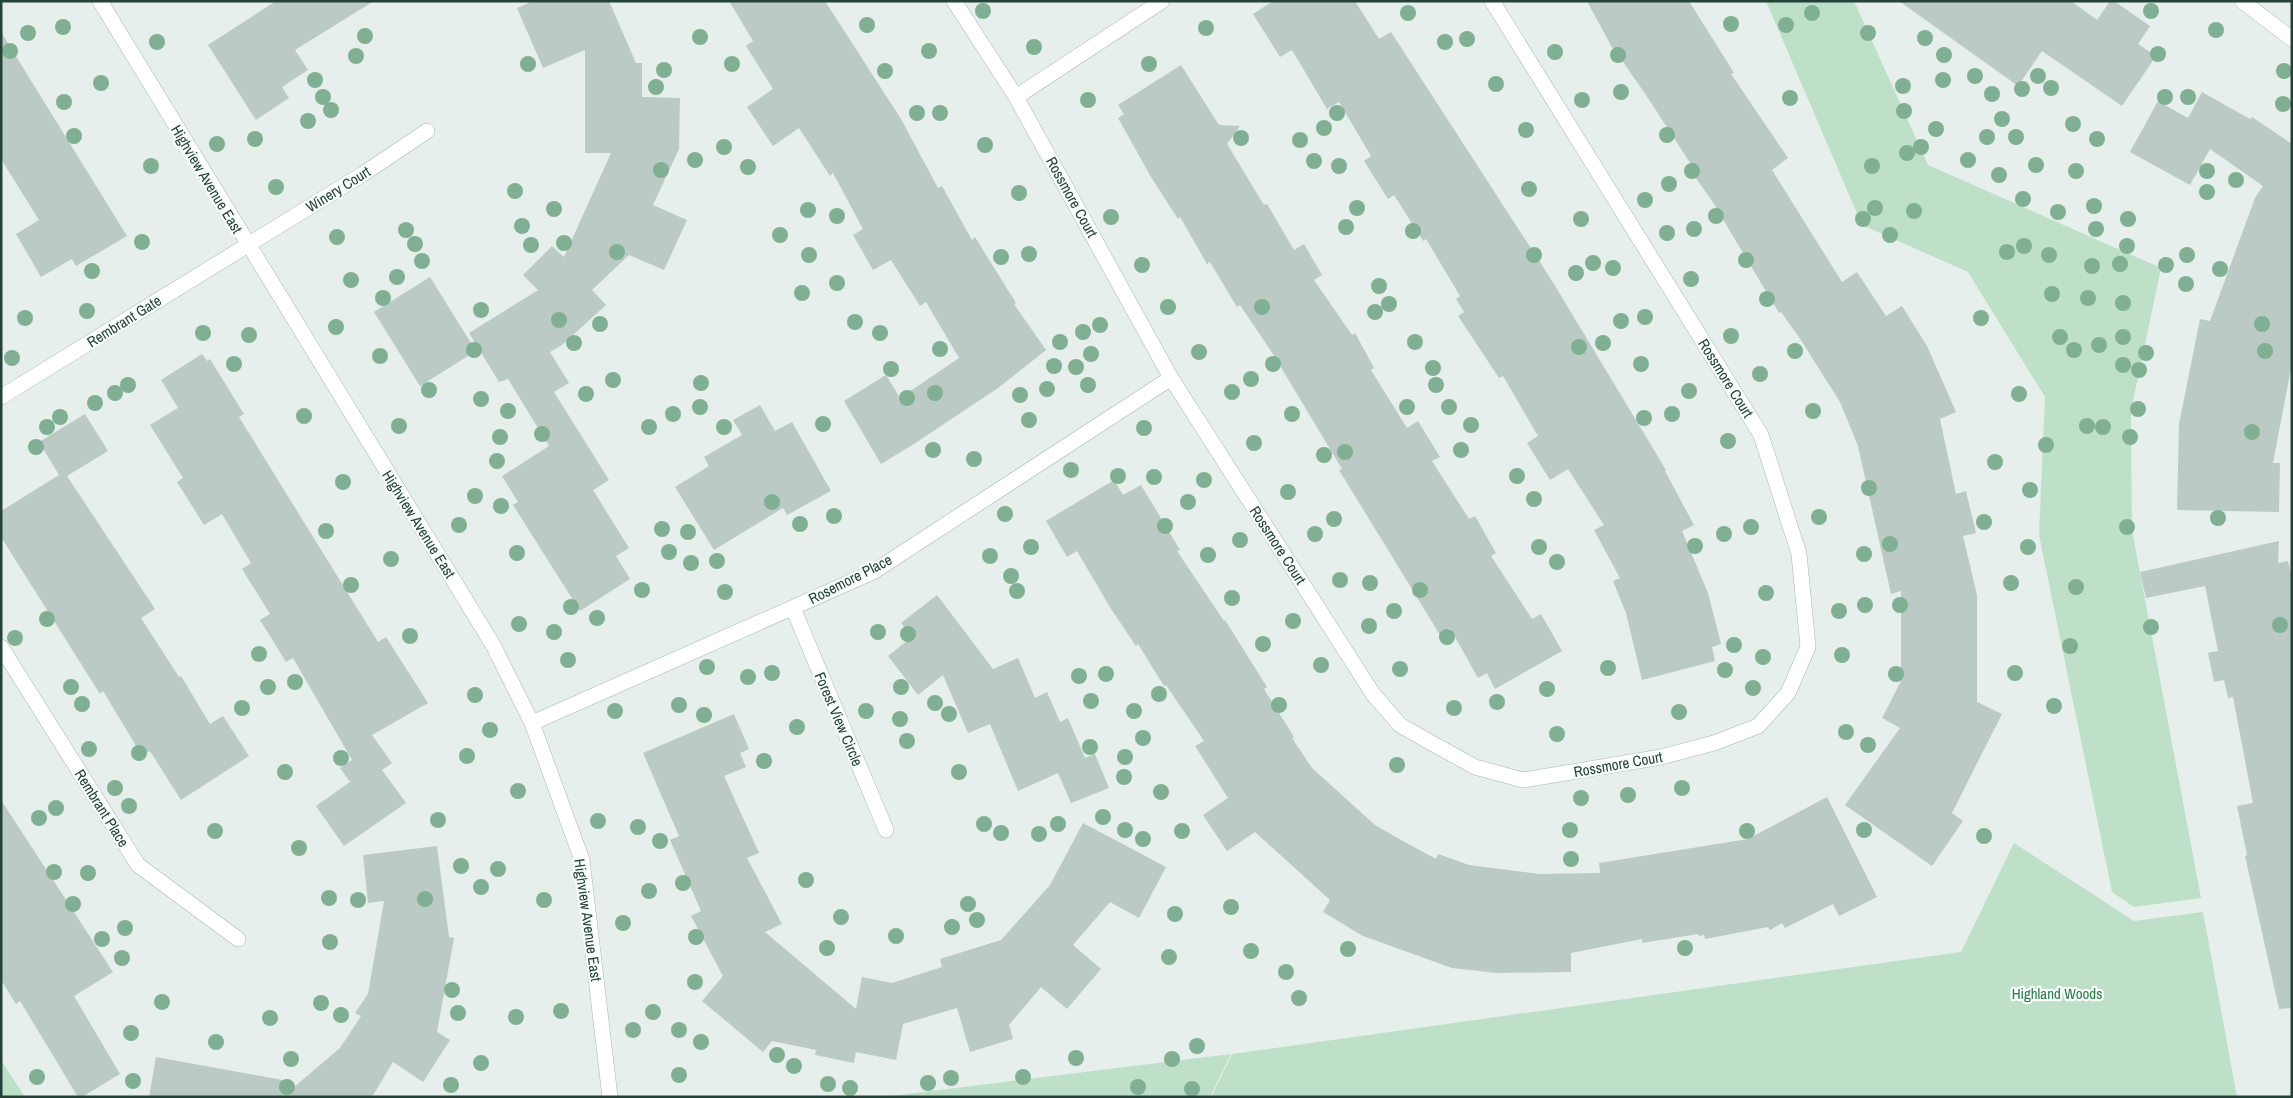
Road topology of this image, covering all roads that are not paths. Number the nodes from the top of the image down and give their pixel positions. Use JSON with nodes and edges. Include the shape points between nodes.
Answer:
{"nodes":[{"id":1,"x":100,"y":1,"type":"edge"},
{"id":2,"x":954,"y":1,"type":"edge"},
{"id":3,"x":1162,"y":1,"type":"edge"},
{"id":4,"x":1492,"y":1,"type":"edge"},
{"id":5,"x":2242,"y":1,"type":"edge"},
{"id":6,"x":2292,"y":39,"type":"edge"},
{"id":7,"x":1016,"y":97,"type":"junction"},
{"id":8,"x":427,"y":131,"type":"dead end"},
{"id":9,"x":247,"y":245,"type":"junction"},
{"id":10,"x":1171,"y":378,"type":"junction"},
{"id":11,"x":1,"y":397,"type":"edge"},
{"id":12,"x":793,"y":608,"type":"junction"},
{"id":13,"x":1,"y":647,"type":"edge"},
{"id":14,"x":532,"y":722,"type":"junction"},
{"id":15,"x":886,"y":830,"type":"dead end"},
{"id":16,"x":238,"y":939,"type":"dead end"},
{"id":17,"x":610,"y":1097,"type":"edge"}],
"edges":[{"from":1,"to":9,"type":"street","name":"Highview Avenue East"},
{"from":2,"to":7,"type":"street","name":"Rossmore Court"},
{"from":3,"to":7,"type":"street"},
{"from":4,"to":10,"type":"street","name":"Rossmore Court","via":[[1761,434],[1799,554],[1808,647],[1788,693],[1758,726],[1714,744],[1661,757],[1523,780],[1475,767],[1400,725],[1373,694]]},
{"from":5,"to":6,"type":"street"},
{"from":7,"to":10,"type":"street","name":"Rossmore Court"},
{"from":8,"to":9,"type":"street","name":"Winery Court"},
{"from":9,"to":11,"type":"street","name":"Rembrant Gate"},
{"from":9,"to":14,"type":"street","name":"Highview Avenue East","via":[[493,645]]},
{"from":10,"to":12,"type":"street","name":"Rosemore Place","via":[[873,572]]},
{"from":12,"to":14,"type":"street","name":"Rosemore Place"},
{"from":12,"to":15,"type":"street","name":"Forest View Circle"},
{"from":13,"to":16,"type":"street","name":"Rembrant Place","via":[[138,865]]},
{"from":14,"to":17,"type":"street","name":"Highview Avenue East","via":[[582,860]]}]}
